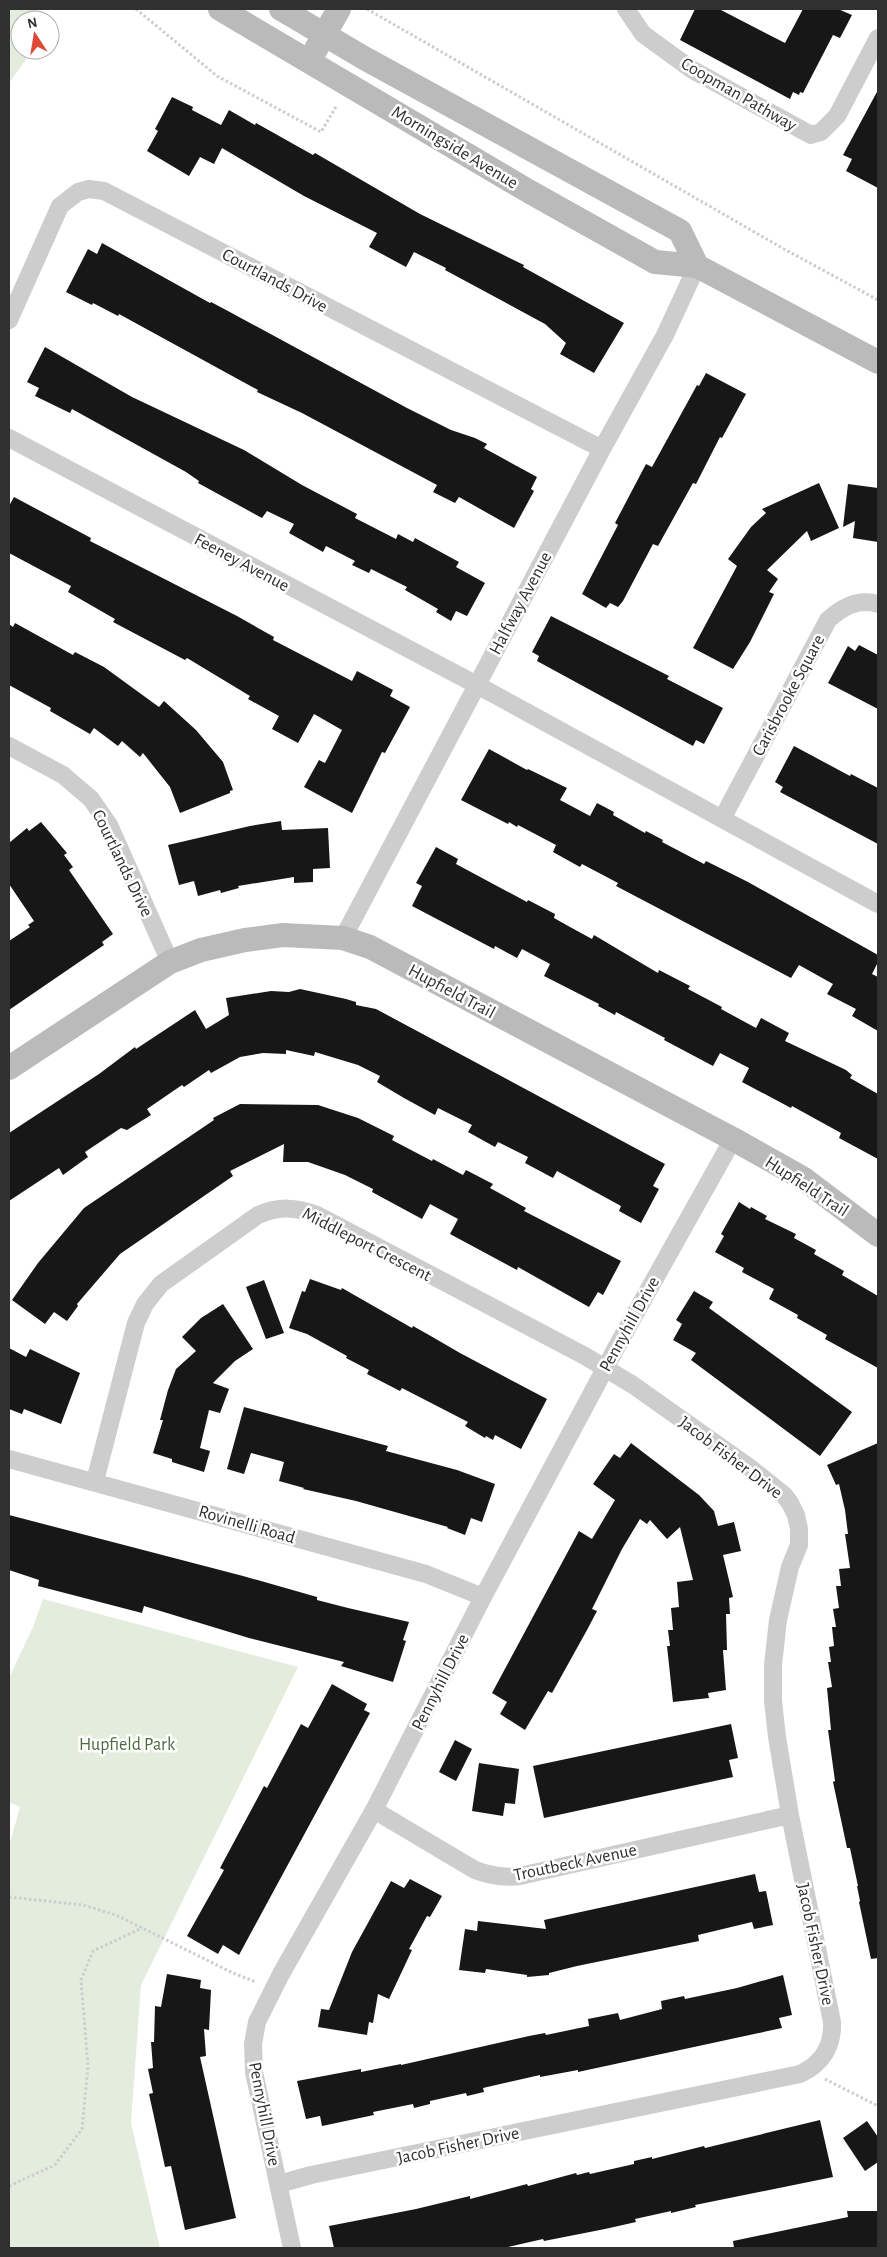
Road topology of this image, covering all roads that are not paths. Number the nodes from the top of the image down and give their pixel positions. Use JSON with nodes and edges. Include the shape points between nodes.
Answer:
{"nodes":[{"id":1,"x":220,"y":9,"type":"edge"},
{"id":2,"x":281,"y":9,"type":"edge"},
{"id":3,"x":339,"y":9,"type":"edge"},
{"id":4,"x":626,"y":9,"type":"edge"},
{"id":5,"x":324,"y":36,"type":"junction"},
{"id":6,"x":878,"y":38,"type":"edge"},
{"id":7,"x":309,"y":61,"type":"junction"},
{"id":8,"x":697,"y":266,"type":"junction"},
{"id":9,"x":9,"y":320,"type":"edge"},
{"id":10,"x":878,"y":362,"type":"edge"},
{"id":11,"x":9,"y":438,"type":"edge"},
{"id":12,"x":602,"y":449,"type":"junction"},
{"id":13,"x":878,"y":604,"type":"edge"},
{"id":14,"x":477,"y":685,"type":"junction"},
{"id":15,"x":9,"y":746,"type":"edge"},
{"id":16,"x":722,"y":819,"type":"junction"},
{"id":17,"x":878,"y":904,"type":"edge"},
{"id":18,"x":343,"y":938,"type":"junction"},
{"id":19,"x":170,"y":962,"type":"junction"},
{"id":20,"x":9,"y":1068,"type":"edge"},
{"id":21,"x":733,"y":1139,"type":"junction"},
{"id":22,"x":878,"y":1235,"type":"edge"},
{"id":23,"x":605,"y":1368,"type":"junction"},
{"id":24,"x":9,"y":1459,"type":"edge"},
{"id":25,"x":95,"y":1481,"type":"junction"},
{"id":26,"x":483,"y":1597,"type":"junction"},
{"id":27,"x":374,"y":1810,"type":"junction"},
{"id":28,"x":790,"y":1815,"type":"junction"},
{"id":29,"x":279,"y":2184,"type":"junction"},
{"id":30,"x":292,"y":2248,"type":"edge"}],
"edges":[{"from":1,"to":7,"type":"main road","name":"Morningside Avenue"},
{"from":2,"to":5,"type":"main road","name":"Morningside Avenue"},
{"from":3,"to":5,"type":"main road"},
{"from":4,"to":6,"type":"street","name":"Coopman Pathway","via":[[643,34],[691,69],[811,135],[821,132],[837,116]]},
{"from":5,"to":7,"type":"main road"},
{"from":5,"to":8,"type":"main road","name":"Morningside Avenue","via":[[680,231]]},
{"from":7,"to":8,"type":"main road","name":"Morningside Avenue","via":[[655,262]]},
{"from":8,"to":10,"type":"main road","name":"Morningside Avenue"},
{"from":8,"to":12,"type":"street","name":"Halfway Avenue","via":[[665,335]]},
{"from":9,"to":12,"type":"street","name":"Courtlands Drive","via":[[60,206],[78,192],[89,189],[104,191]]},
{"from":11,"to":14,"type":"street","name":"Feeney Avenue"},
{"from":12,"to":14,"type":"street","name":"Halfway Avenue"},
{"from":13,"to":16,"type":"street","name":"Carisbrooke Square","via":[[850,604],[828,620]]},
{"from":14,"to":16,"type":"street"},
{"from":14,"to":18,"type":"street","name":"Halfway Avenue"},
{"from":15,"to":19,"type":"street","name":"Courtlands Drive","via":[[62,774],[91,799],[109,825]]},
{"from":16,"to":17,"type":"street"},
{"from":18,"to":19,"type":"main road","name":"Hupfield Trail","via":[[283,935],[245,940],[201,950]]},
{"from":18,"to":21,"type":"main road","name":"Hupfield Trail","via":[[370,947]]},
{"from":19,"to":20,"type":"main road","name":"Hupfield Trail"},
{"from":21,"to":22,"type":"main road","name":"Hupfield Trail","via":[[804,1179]]},
{"from":21,"to":23,"type":"street","name":"Pennyhill Drive"},
{"from":23,"to":25,"type":"street","name":"Middleport Crescent","via":[[317,1215],[289,1207],[268,1211],[161,1284],[145,1304],[136,1324]]},
{"from":23,"to":26,"type":"street","name":"Pennyhill Drive"},
{"from":23,"to":28,"type":"street","name":"Jacob Fisher Drive","via":[[748,1467],[784,1495],[796,1515],[799,1545],[790,1567],[778,1620],[773,1665],[776,1737]]},
{"from":24,"to":25,"type":"street","name":"Rovinelli Road"},
{"from":25,"to":26,"type":"street","name":"Rovinelli Road","via":[[418,1572]]},
{"from":26,"to":27,"type":"street","name":"Pennyhill Drive"},
{"from":27,"to":28,"type":"street","name":"Troutbeck Avenue","via":[[475,1870],[505,1878]]},
{"from":27,"to":29,"type":"street","name":"Pennyhill Drive","via":[[257,2022],[252,2044],[254,2072]]},
{"from":28,"to":29,"type":"street","name":"Jacob Fisher Drive","via":[[832,2022],[830,2044],[809,2070]]},
{"from":29,"to":30,"type":"street","name":"Pennyhill Drive"}]}
